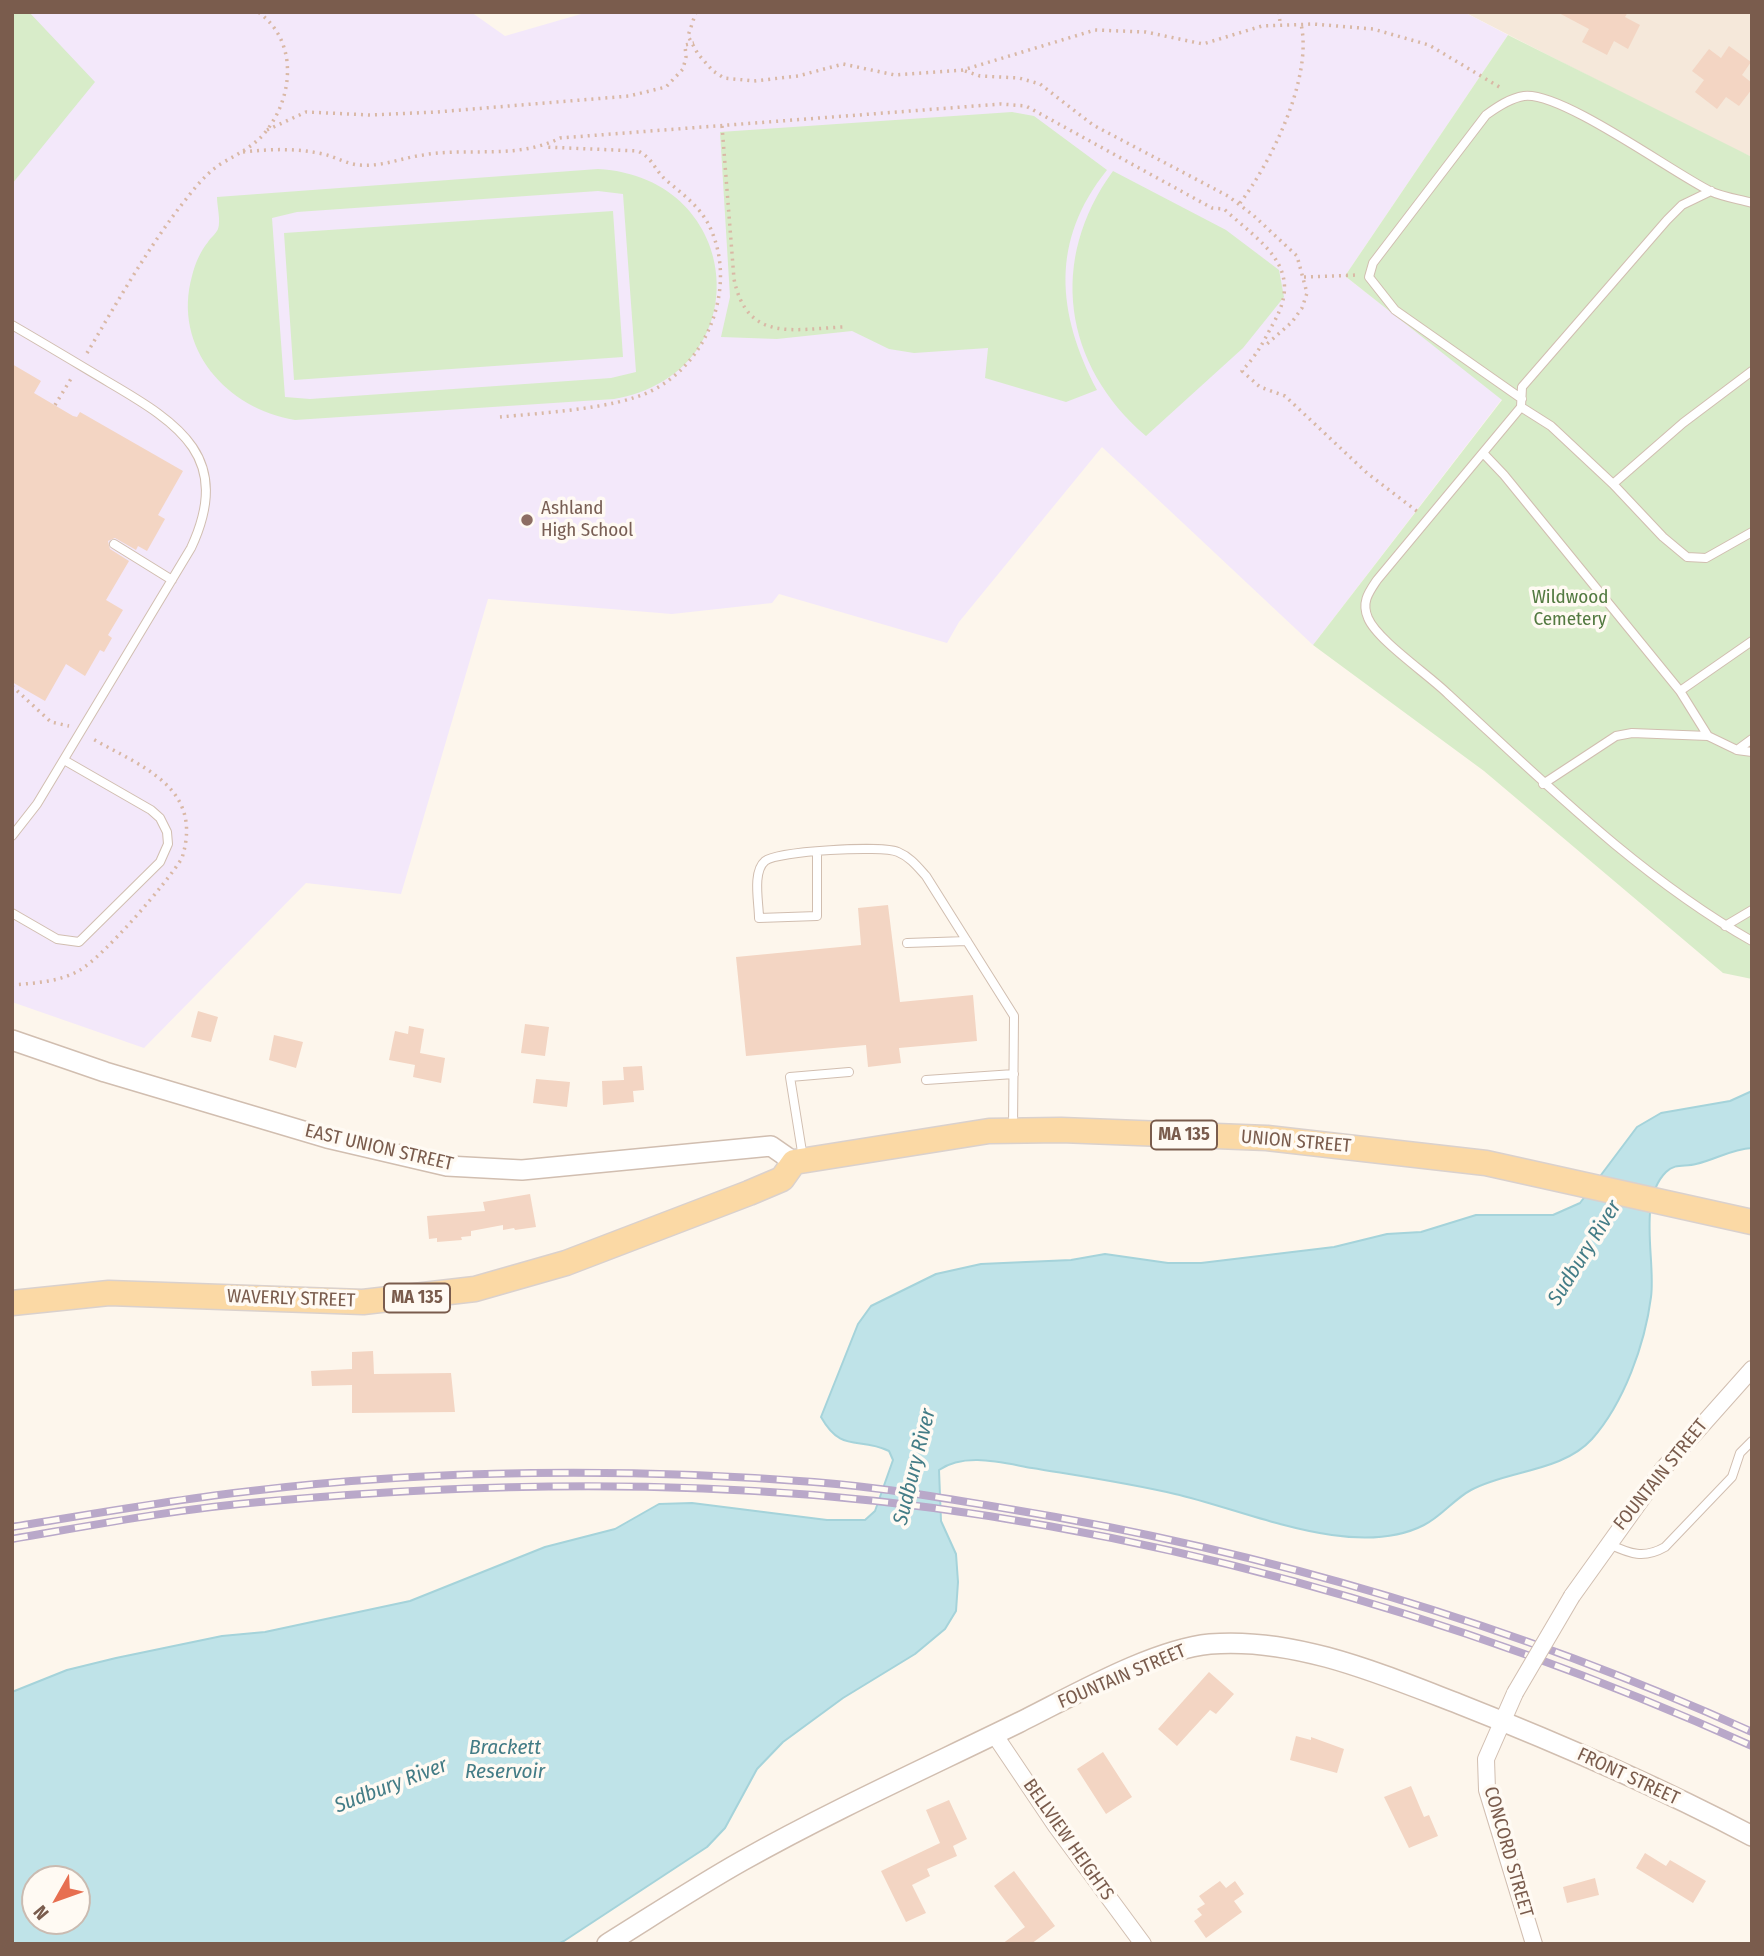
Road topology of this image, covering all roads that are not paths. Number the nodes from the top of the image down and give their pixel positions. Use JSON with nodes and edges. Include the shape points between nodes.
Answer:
{"nodes":[{"id":1,"x":1711,"y":191,"type":"junction"},
{"id":2,"x":1752,"y":203,"type":"edge"},
{"id":3,"x":12,"y":325,"type":"edge"},
{"id":4,"x":1752,"y":371,"type":"edge"},
{"id":5,"x":1521,"y":403,"type":"junction"},
{"id":6,"x":1483,"y":454,"type":"junction"},
{"id":7,"x":1613,"y":484,"type":"junction"},
{"id":8,"x":1752,"y":531,"type":"edge"},
{"id":9,"x":114,"y":544,"type":"dead end"},
{"id":10,"x":172,"y":580,"type":"junction"},
{"id":11,"x":1752,"y":641,"type":"edge"},
{"id":12,"x":1680,"y":691,"type":"junction"},
{"id":13,"x":1708,"y":736,"type":"junction"},
{"id":14,"x":1752,"y":738,"type":"edge"},
{"id":15,"x":1737,"y":750,"type":"junction"},
{"id":16,"x":1752,"y":752,"type":"edge"},
{"id":17,"x":64,"y":760,"type":"junction"},
{"id":18,"x":1543,"y":784,"type":"junction"},
{"id":19,"x":12,"y":836,"type":"edge"},
{"id":20,"x":817,"y":852,"type":"junction"},
{"id":21,"x":1752,"y":910,"type":"edge"},
{"id":22,"x":12,"y":913,"type":"edge"},
{"id":23,"x":1725,"y":926,"type":"junction"},
{"id":24,"x":967,"y":941,"type":"junction"},
{"id":25,"x":1752,"y":941,"type":"edge"},
{"id":26,"x":907,"y":943,"type":"dead end"},
{"id":27,"x":12,"y":1040,"type":"edge"},
{"id":28,"x":849,"y":1072,"type":"dead end"},
{"id":29,"x":1014,"y":1074,"type":"junction"},
{"id":30,"x":926,"y":1080,"type":"dead end"},
{"id":31,"x":1013,"y":1131,"type":"junction"},
{"id":32,"x":799,"y":1162,"type":"junction"},
{"id":33,"x":1752,"y":1222,"type":"edge"},
{"id":34,"x":12,"y":1304,"type":"edge"},
{"id":35,"x":1752,"y":1369,"type":"edge"},
{"id":36,"x":1752,"y":1441,"type":"edge"},
{"id":37,"x":1607,"y":1543,"type":"junction"},
{"id":38,"x":1502,"y":1721,"type":"junction"},
{"id":39,"x":994,"y":1734,"type":"junction"},
{"id":40,"x":1752,"y":1836,"type":"edge"},
{"id":41,"x":607,"y":1944,"type":"edge"},
{"id":42,"x":1143,"y":1944,"type":"edge"},
{"id":43,"x":1534,"y":1944,"type":"edge"}],
"edges":[{"from":1,"to":2,"type":"lane"},
{"from":1,"to":5,"type":"lane","via":[[1682,205],[1667,220],[1522,387]]},
{"from":1,"to":5,"type":"lane","via":[[1552,102],[1526,96],[1486,116],[1381,253],[1368,277],[1395,310]]},
{"from":3,"to":10,"type":"lane","via":[[158,411],[198,453],[205,482],[202,519]]},
{"from":4,"to":7,"type":"lane"},
{"from":5,"to":6,"type":"lane"},
{"from":5,"to":7,"type":"lane"},
{"from":6,"to":12,"type":"lane"},
{"from":6,"to":18,"type":"lane","via":[[1365,598],[1368,620]]},
{"from":7,"to":8,"type":"lane","via":[[1687,557],[1706,558]]},
{"from":9,"to":10,"type":"lane"},
{"from":10,"to":17,"type":"lane"},
{"from":11,"to":12,"type":"lane"},
{"from":12,"to":13,"type":"lane"},
{"from":13,"to":15,"type":"lane"},
{"from":13,"to":18,"type":"lane","via":[[1616,736]]},
{"from":14,"to":15,"type":"lane"},
{"from":15,"to":16,"type":"lane"},
{"from":17,"to":19,"type":"lane"},
{"from":17,"to":22,"type":"lane","via":[[155,813],[167,832],[168,844],[160,862],[79,942],[57,939]]},
{"from":18,"to":23,"type":"lane"},
{"from":20,"to":20,"type":"lane","via":[[777,855],[765,861],[758,870],[759,918],[817,916]]},
{"from":20,"to":24,"type":"lane","via":[[881,847],[911,859]]},
{"from":21,"to":23,"type":"lane"},
{"from":23,"to":25,"type":"lane"},
{"from":24,"to":26,"type":"lane"},
{"from":24,"to":29,"type":"lane","via":[[1014,1016]]},
{"from":27,"to":32,"type":"street","name":"EAST UNION STREET","via":[[327,1138],[447,1166],[522,1170],[771,1146]]},
{"from":28,"to":32,"type":"lane","via":[[790,1077]]},
{"from":29,"to":30,"type":"lane"},
{"from":29,"to":31,"type":"lane"},
{"from":31,"to":32,"type":"main road","name":"UNION STREET","number":"MA 135"},
{"from":31,"to":33,"type":"main road","name":"UNION STREET","number":"MA 135","via":[[1267,1138],[1486,1163]]},
{"from":32,"to":34,"type":"main road","name":"WAVERLY STREET","number":"MA 135","via":[[782,1179],[749,1193],[566,1263],[475,1289],[363,1302],[109,1293]]},
{"from":35,"to":37,"type":"street","name":"FOUNTAIN STREET","via":[[1663,1469]]},
{"from":36,"to":37,"type":"lane","via":[[1740,1453],[1732,1478],[1665,1547],[1652,1554],[1631,1554]]},
{"from":37,"to":38,"type":"street","name":"FOUNTAIN STREET","bridge":true},
{"from":38,"to":39,"type":"street","name":"FOUNTAIN STREET","via":[[1327,1658],[1267,1645],[1227,1644],[1168,1654]]},
{"from":38,"to":40,"type":"street","name":"FRONT STREET"},
{"from":38,"to":43,"type":"street","name":"CONCORD STREET","via":[[1486,1759],[1487,1790]]},
{"from":39,"to":41,"type":"street","name":"FOUNTAIN STREET","via":[[742,1861]]},
{"from":39,"to":42,"type":"street","name":"BELLVIEW HEIGHTS"}]}
